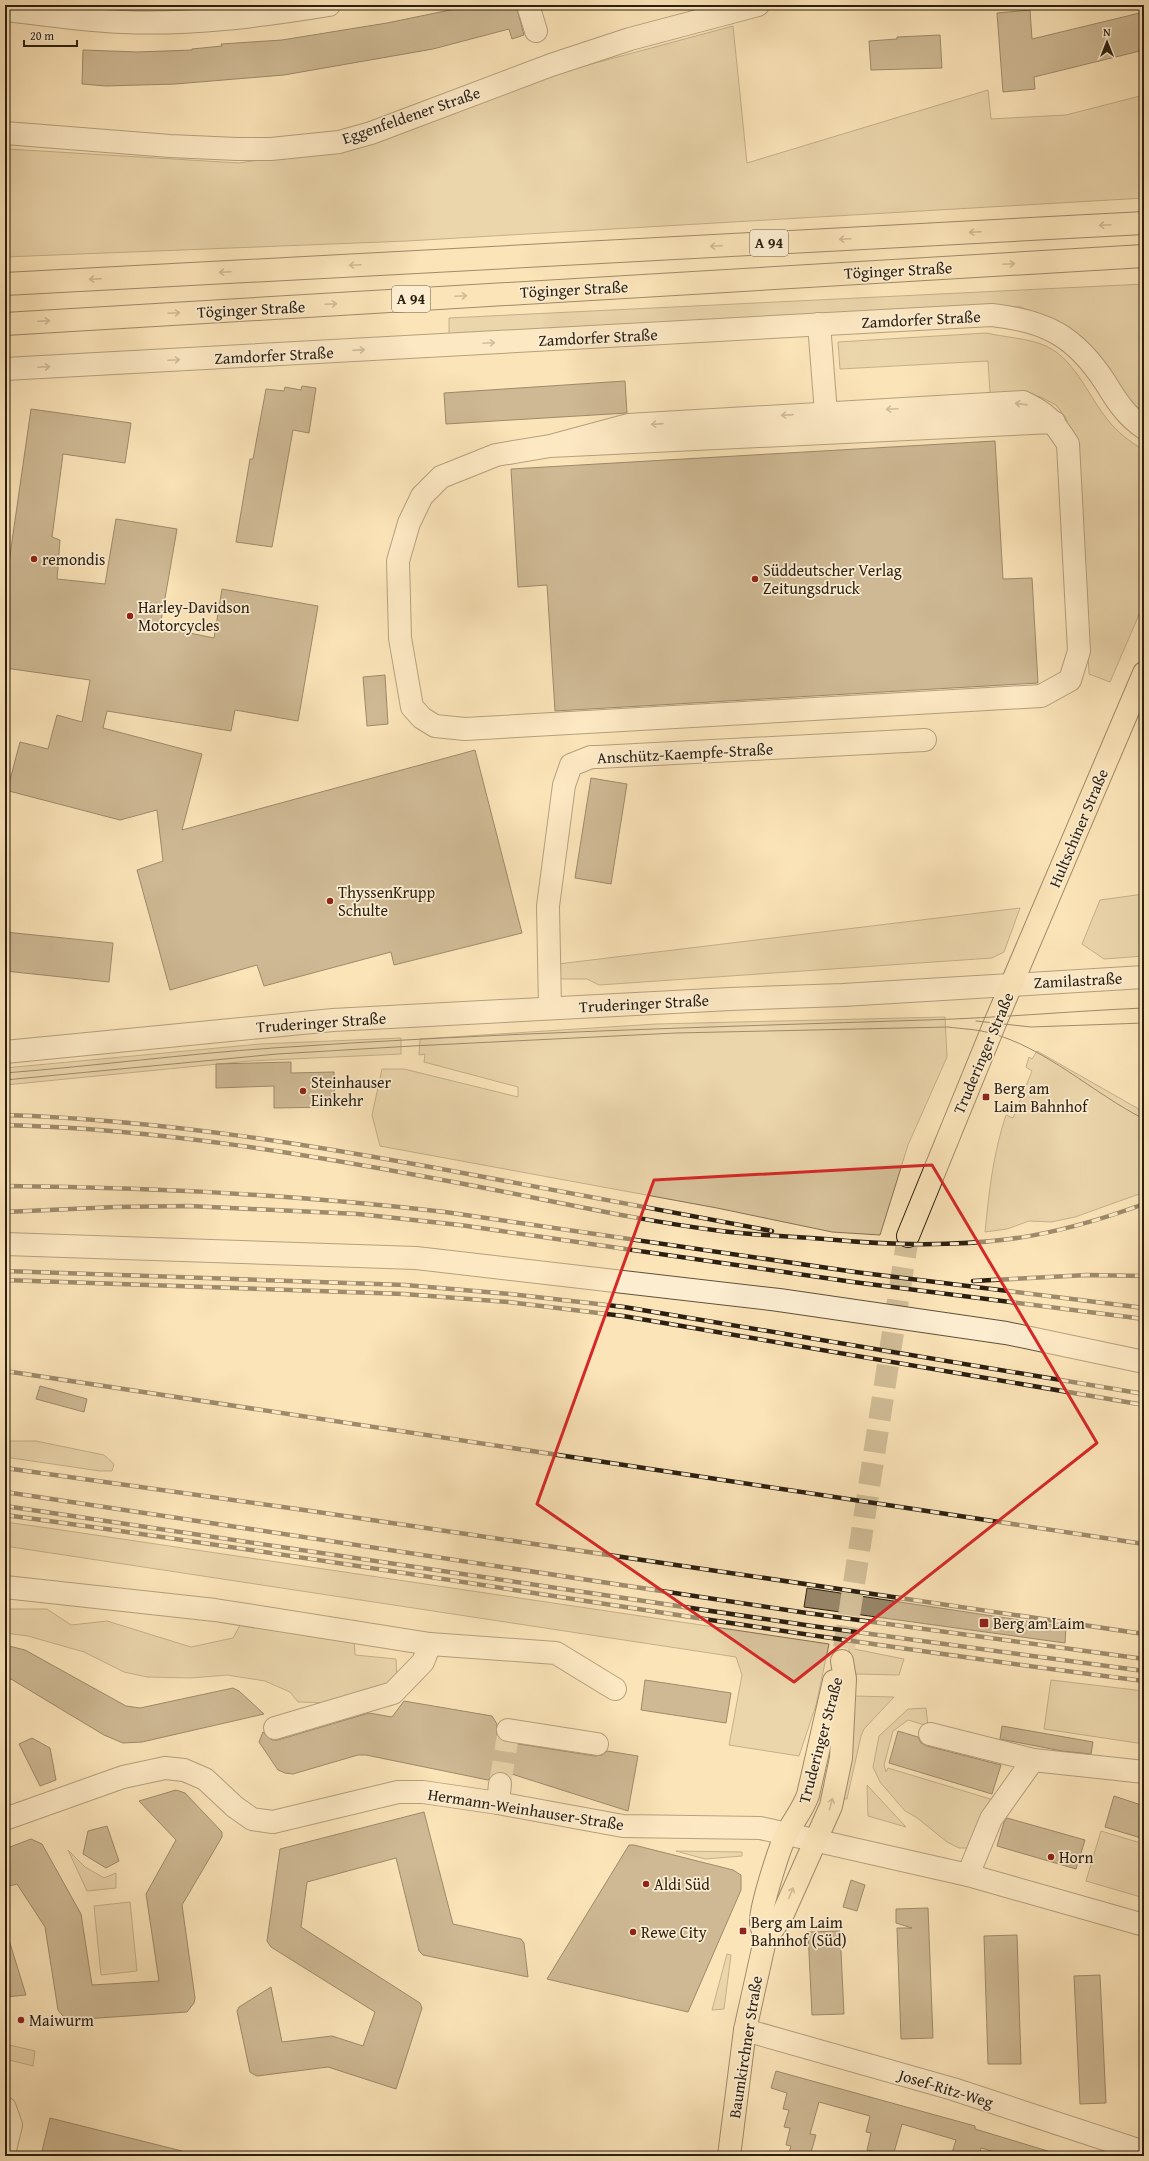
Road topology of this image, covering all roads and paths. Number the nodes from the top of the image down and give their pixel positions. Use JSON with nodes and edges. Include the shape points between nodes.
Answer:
{"nodes":[{"id":1,"x":329,"y":5,"type":"edge"},
{"id":2,"x":528,"y":5,"type":"edge"},
{"id":3,"x":758,"y":5,"type":"edge"},
{"id":4,"x":727,"y":9,"type":"edge"},
{"id":5,"x":5,"y":10,"type":"edge"},
{"id":6,"x":214,"y":12,"type":"edge"},
{"id":7,"x":536,"y":31,"type":"dead end"},
{"id":8,"x":5,"y":133,"type":"edge"},
{"id":9,"x":1144,"y":223,"type":"edge"},
{"id":10,"x":1144,"y":256,"type":"edge"},
{"id":11,"x":5,"y":284,"type":"edge"},
{"id":12,"x":5,"y":324,"type":"edge"},
{"id":13,"x":819,"y":324,"type":"junction"},
{"id":14,"x":5,"y":369,"type":"edge"},
{"id":15,"x":826,"y":413,"type":"junction"},
{"id":16,"x":1054,"y":422,"type":"junction"},
{"id":17,"x":1144,"y":428,"type":"edge"},
{"id":18,"x":550,"y":446,"type":"junction"},
{"id":19,"x":1144,"y":673,"type":"edge"},
{"id":20,"x":925,"y":740,"type":"dead end"},
{"id":21,"x":1144,"y":977,"type":"edge"},
{"id":22,"x":1012,"y":984,"type":"junction"},
{"id":23,"x":550,"y":1008,"type":"junction"},
{"id":24,"x":5,"y":1052,"type":"edge"},
{"id":25,"x":908,"y":1236,"type":"tunnel mouth"},
{"id":26,"x":5,"y":1244,"type":"edge"},
{"id":27,"x":1144,"y":1362,"type":"edge"},
{"id":28,"x":5,"y":1587,"type":"edge"},
{"id":29,"x":430,"y":1644,"type":"junction"},
{"id":30,"x":615,"y":1689,"type":"dead end"},
{"id":31,"x":275,"y":1728,"type":"dead end"},
{"id":32,"x":505,"y":1730,"type":"dead end"},
{"id":33,"x":930,"y":1734,"type":"dead end"},
{"id":34,"x":596,"y":1744,"type":"dead end"},
{"id":35,"x":1033,"y":1760,"type":"junction"},
{"id":36,"x":1144,"y":1772,"type":"edge"},
{"id":37,"x":5,"y":1819,"type":"edge"},
{"id":38,"x":787,"y":1833,"type":"junction"},
{"id":39,"x":817,"y":1840,"type":"junction"},
{"id":40,"x":968,"y":1875,"type":"junction"},
{"id":41,"x":1144,"y":1925,"type":"edge"},
{"id":42,"x":765,"y":1940,"type":"junction"},
{"id":43,"x":745,"y":2030,"type":"junction"},
{"id":44,"x":5,"y":2108,"type":"edge"},
{"id":45,"x":5,"y":2150,"type":"edge"},
{"id":46,"x":1144,"y":2152,"type":"edge"},
{"id":47,"x":729,"y":2156,"type":"edge"}],
"edges":[{"from":1,"to":6,"type":"street","via":[[285,12]]},
{"from":2,"to":7,"type":"street"},
{"from":3,"to":4,"type":"street","name":"Eggenfeldener Straße"},
{"from":4,"to":8,"type":"street","name":"Eggenfeldener Straße","via":[[551,65],[371,133],[339,142],[271,149],[237,149],[163,146]]},
{"from":5,"to":6,"type":"street","via":[[111,22],[152,23]]},
{"from":9,"to":11,"type":"main road","number":"A 94","one_way":true},
{"from":12,"to":10,"type":"main road","name":"Töginger Straße","number":"A 94","one_way":true},
{"from":14,"to":13,"type":"street","name":"Zamdorfer Straße","one_way":true},
{"from":13,"to":15,"type":"street"},
{"from":13,"to":17,"type":"street","name":"Zamdorfer Straße","via":[[992,315],[1037,323],[1073,342],[1094,366],[1125,412]]},
{"from":16,"to":15,"type":"street","one_way":true,"via":[[1042,411],[1023,402]]},
{"from":15,"to":18,"type":"street","one_way":true,"via":[[628,425]]},
{"from":16,"to":18,"type":"street"},
{"from":16,"to":18,"type":"street","via":[[1068,444],[1079,651],[1070,680],[1041,696],[465,729],[435,726],[412,708],[400,638],[398,561],[408,523],[422,496],[441,477],[496,455]]},
{"from":19,"to":22,"type":"main road","name":"Hultschiner Straße"},
{"from":20,"to":23,"type":"street","name":"Anschütz-Kaempfe-Straße","via":[[598,756],[571,765],[564,785],[548,906]]},
{"from":21,"to":22,"type":"street","name":"Zamilastraße"},
{"from":22,"to":23,"type":"street","name":"Truderinger Straße","via":[[843,995],[730,998]]},
{"from":22,"to":25,"type":"main road","name":"Truderinger Straße"},
{"from":23,"to":24,"type":"street","name":"Truderinger Straße","via":[[333,1020]]},
{"from":26,"to":27,"type":"street","via":[[416,1258],[780,1300],[919,1322],[1006,1332]]},
{"from":28,"to":29,"type":"street","via":[[215,1610]]},
{"from":29,"to":30,"type":"street","via":[[556,1653]]},
{"from":29,"to":31,"type":"street","via":[[423,1662],[393,1693]]},
{"from":32,"to":34,"type":"street"},
{"from":33,"to":35,"type":"street"},
{"from":35,"to":36,"type":"street"},
{"from":35,"to":40,"type":"street","via":[[991,1819]]},
{"from":37,"to":38,"type":"street","name":"Hermann-Weinhauser-Straße","via":[[123,1777],[165,1768],[184,1770],[205,1779],[252,1819],[273,1822],[398,1792],[499,1793],[623,1826],[760,1828]]},
{"from":38,"to":39,"type":"street"},
{"from":39,"to":38,"type":"main road","name":"Truderinger Straße","one_way":true,"via":[[831,1806],[841,1758],[843,1654],[835,1677],[808,1795],[804,1807]]},
{"from":38,"to":42,"type":"main road","name":"Baumkirchner Straße","via":[[776,1861],[761,1921]]},
{"from":39,"to":40,"type":"street"},
{"from":42,"to":39,"type":"main road","name":"Baumkirchner Straße","one_way":true,"via":[[782,1916]]},
{"from":40,"to":41,"type":"street"},
{"from":42,"to":43,"type":"main road","name":"Baumkirchner Straße"},
{"from":43,"to":46,"type":"street","name":"Josef-Ritz-Weg","via":[[953,2089]]},
{"from":43,"to":47,"type":"main road","name":"Baumkirchner Straße"},
{"from":44,"to":45,"type":"street","via":[[11,2126]]}]}
